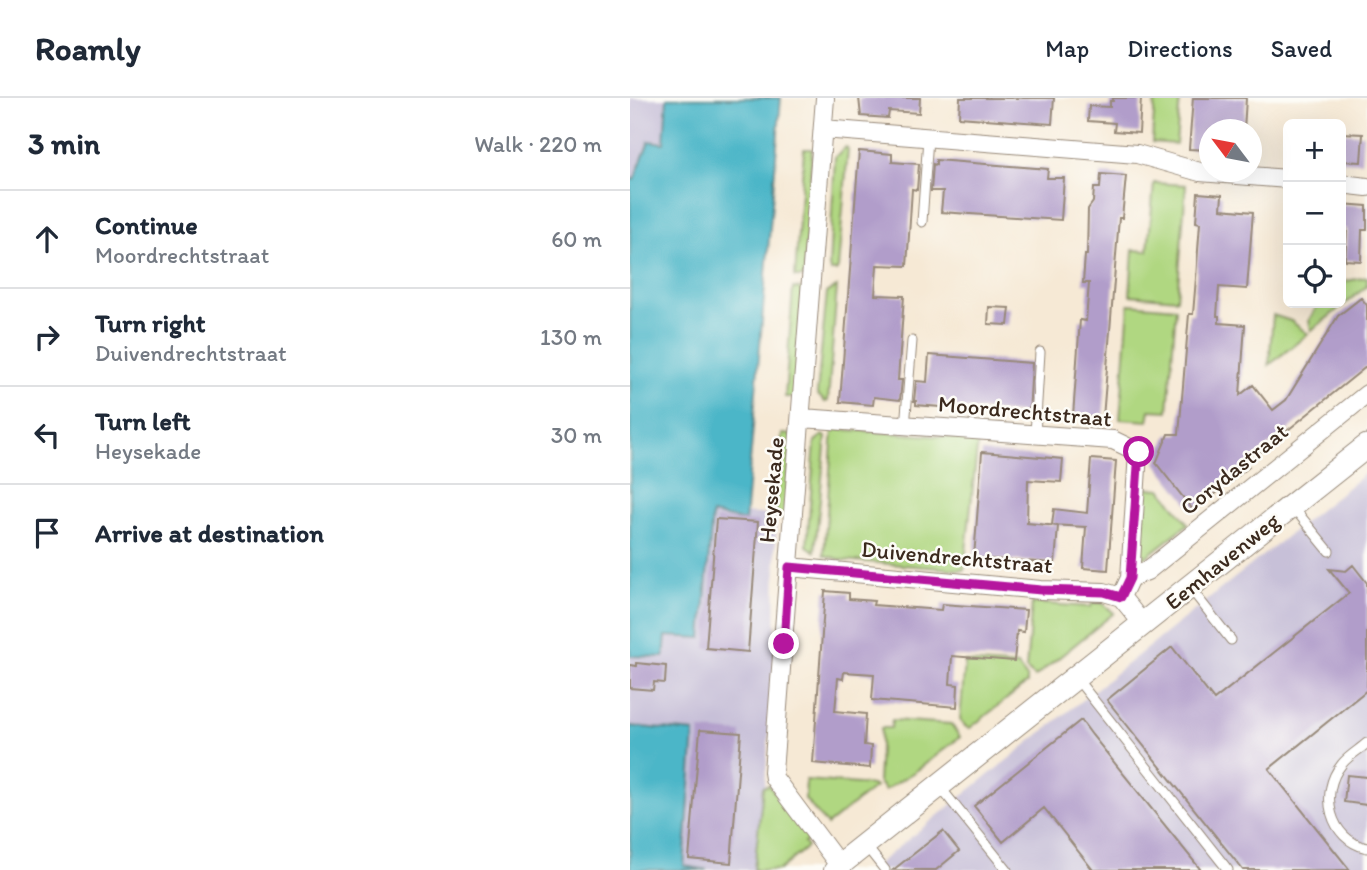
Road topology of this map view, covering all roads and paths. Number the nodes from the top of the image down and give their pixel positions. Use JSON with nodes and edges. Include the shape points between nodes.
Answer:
{"nodes":[{"id":1,"x":825,"y":98,"type":"edge"},
{"id":2,"x":823,"y":129,"type":"junction"},
{"id":3,"x":928,"y":138,"type":"junction"},
{"id":4,"x":1283,"y":179,"type":"edge"},
{"id":5,"x":1346,"y":185,"type":"edge"},
{"id":6,"x":1367,"y":187,"type":"edge"},
{"id":7,"x":922,"y":222,"type":"dead end"},
{"id":8,"x":912,"y":341,"type":"dead end"},
{"id":9,"x":1040,"y":352,"type":"dead end"},
{"id":10,"x":1367,"y":394,"type":"edge"},
{"id":11,"x":802,"y":418,"type":"junction"},
{"id":12,"x":905,"y":426,"type":"junction"},
{"id":13,"x":1035,"y":434,"type":"junction"},
{"id":14,"x":1367,"y":446,"type":"edge"},
{"id":15,"x":1292,"y":506,"type":"junction"},
{"id":16,"x":1329,"y":551,"type":"dead end"},
{"id":17,"x":789,"y":567,"type":"junction"},
{"id":18,"x":1130,"y":578,"type":"junction"},
{"id":19,"x":1189,"y":587,"type":"junction"},
{"id":20,"x":1121,"y":597,"type":"junction"},
{"id":21,"x":1143,"y":624,"type":"junction"},
{"id":22,"x":1231,"y":640,"type":"dead end"},
{"id":23,"x":1077,"y":678,"type":"junction"},
{"id":24,"x":1367,"y":743,"type":"edge"},
{"id":25,"x":940,"y":787,"type":"junction"},
{"id":26,"x":865,"y":844,"type":"junction"},
{"id":27,"x":1367,"y":848,"type":"edge"},
{"id":28,"x":839,"y":868,"type":"edge"},
{"id":29,"x":884,"y":870,"type":"edge"},
{"id":30,"x":1007,"y":870,"type":"edge"},
{"id":31,"x":1228,"y":870,"type":"edge"}],
"edges":[{"from":1,"to":2,"type":"street","name":"Heysekade"},
{"from":2,"to":3,"type":"street"},
{"from":2,"to":11,"type":"street","name":"Heysekade"},
{"from":3,"to":4,"type":"street","via":[[1137,154],[1200,172]]},
{"from":3,"to":7,"type":"lane"},
{"from":5,"to":6,"type":"street"},
{"from":8,"to":12,"type":"lane"},
{"from":9,"to":13,"type":"lane"},
{"from":10,"to":18,"type":"street","name":"Corydastraat","via":[[1147,571]]},
{"from":11,"to":12,"type":"street","name":"Moordrechtstraat"},
{"from":11,"to":17,"type":"street","name":"Heysekade"},
{"from":12,"to":13,"type":"street","name":"Moordrechtstraat"},
{"from":13,"to":18,"type":"street","name":"Moordrechtstraat","via":[[1113,440],[1139,452]]},
{"from":14,"to":15,"type":"street","name":"Eemhavenweg"},
{"from":15,"to":16,"type":"lane"},
{"from":15,"to":19,"type":"street","name":"Eemhavenweg"},
{"from":17,"to":20,"type":"street","name":"Duivendrechtstraat"},
{"from":17,"to":28,"type":"street","name":"Heysekade","via":[[772,772]]},
{"from":18,"to":20,"type":"street","name":"Moordrechtstraat"},
{"from":19,"to":21,"type":"street","name":"Eemhavenweg"},
{"from":19,"to":22,"type":"lane"},
{"from":20,"to":21,"type":"street"},
{"from":21,"to":23,"type":"street","name":"Eemhavenweg"},
{"from":23,"to":25,"type":"street","name":"Eemhavenweg"},
{"from":23,"to":31,"type":"lane"},
{"from":24,"to":27,"type":"lane","via":[[1341,765],[1329,802],[1339,832],[1351,843]]},
{"from":25,"to":26,"type":"street","name":"Eemhavenweg"},
{"from":25,"to":30,"type":"lane"},
{"from":26,"to":28,"type":"street","name":"Eemhavenweg"},
{"from":26,"to":29,"type":"lane"}]}
